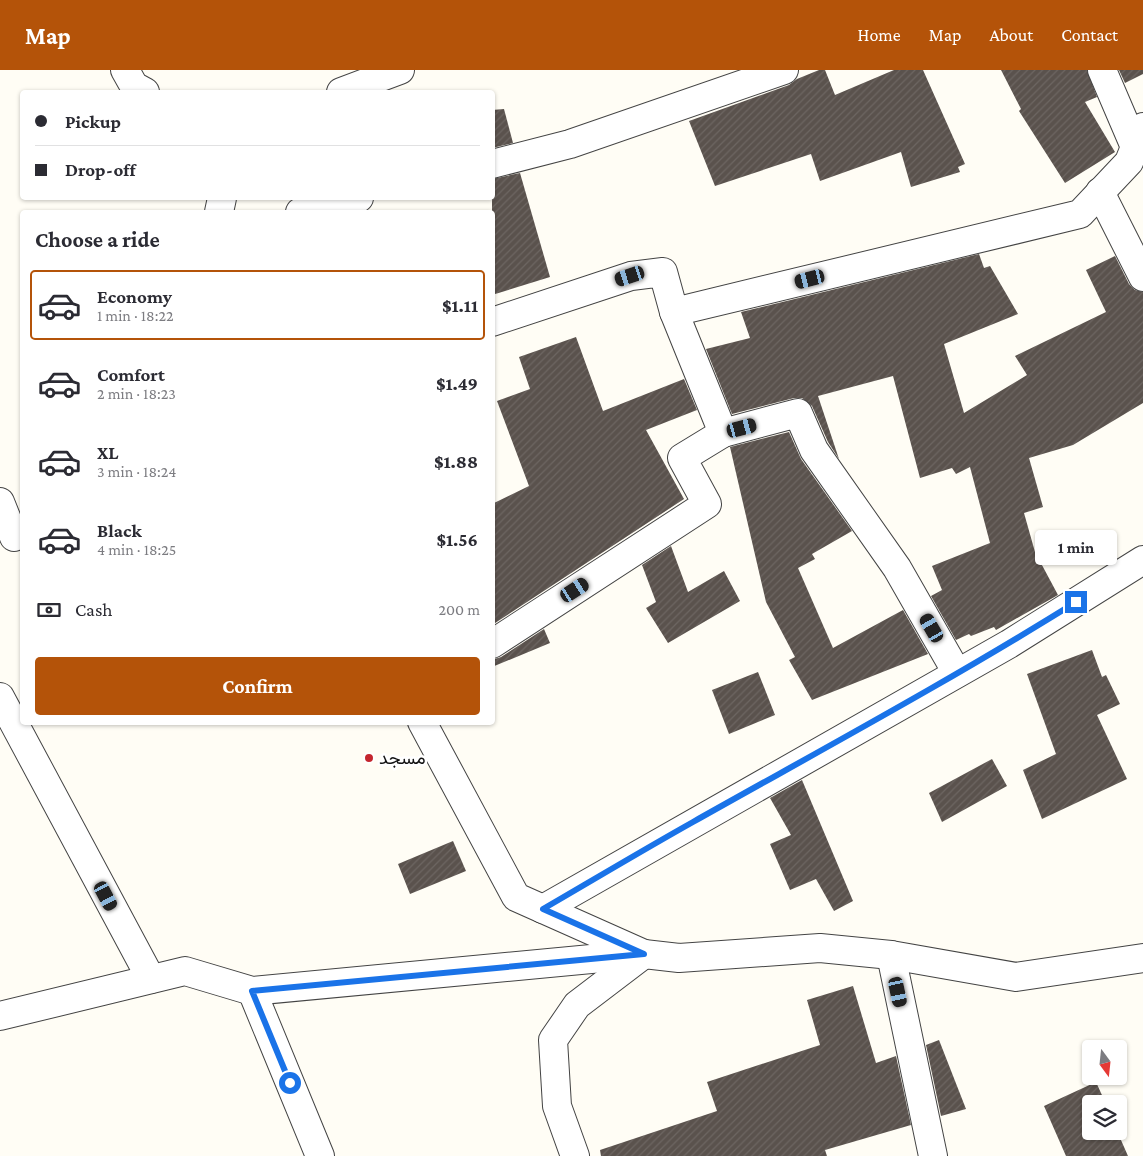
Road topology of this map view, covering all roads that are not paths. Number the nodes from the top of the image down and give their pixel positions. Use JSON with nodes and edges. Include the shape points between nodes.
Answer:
{"nodes":[{"id":1,"x":126,"y":70,"type":"edge"},
{"id":2,"x":400,"y":70,"type":"edge"},
{"id":3,"x":784,"y":70,"type":"edge"},
{"id":4,"x":1102,"y":70,"type":"edge"},
{"id":5,"x":141,"y":90,"type":"edge"},
{"id":6,"x":346,"y":90,"type":"edge"},
{"id":7,"x":1139,"y":137,"type":"edge"},
{"id":8,"x":495,"y":163,"type":"edge"},
{"id":9,"x":1100,"y":192,"type":"junction"},
{"id":10,"x":351,"y":200,"type":"edge"},
{"id":11,"x":308,"y":210,"type":"edge"},
{"id":12,"x":1143,"y":277,"type":"edge"},
{"id":13,"x":674,"y":312,"type":"junction"},
{"id":14,"x":495,"y":321,"type":"edge"},
{"id":15,"x":723,"y":433,"type":"junction"},
{"id":16,"x":0,"y":502,"type":"edge"},
{"id":17,"x":12,"y":538,"type":"edge"},
{"id":18,"x":1143,"y":560,"type":"edge"},
{"id":19,"x":495,"y":642,"type":"edge"},
{"id":20,"x":957,"y":673,"type":"junction"},
{"id":21,"x":0,"y":697,"type":"edge"},
{"id":22,"x":424,"y":725,"type":"edge"},
{"id":23,"x":543,"y":909,"type":"junction"},
{"id":24,"x":644,"y":954,"type":"junction"},
{"id":25,"x":891,"y":955,"type":"junction"},
{"id":26,"x":1143,"y":958,"type":"edge"},
{"id":27,"x":151,"y":979,"type":"junction"},
{"id":28,"x":252,"y":991,"type":"junction"},
{"id":29,"x":0,"y":1016,"type":"edge"},
{"id":30,"x":320,"y":1156,"type":"edge"},
{"id":31,"x":575,"y":1156,"type":"edge"},
{"id":32,"x":933,"y":1156,"type":"edge"}],
"edges":[{"from":1,"to":5,"type":"street","via":[[134,86]]},
{"from":2,"to":6,"type":"street"},
{"from":3,"to":8,"type":"street","via":[[570,144]]},
{"from":4,"to":7,"type":"street"},
{"from":7,"to":9,"type":"street","via":[[1129,162]]},
{"from":9,"to":12,"type":"street"},
{"from":9,"to":13,"type":"street","via":[[1080,214]]},
{"from":10,"to":11,"type":"street"},
{"from":13,"to":14,"type":"street","via":[[663,272],[630,276]]},
{"from":13,"to":15,"type":"street"},
{"from":15,"to":19,"type":"street","via":[[682,458],[708,504]]},
{"from":15,"to":20,"type":"street","via":[[798,413],[814,450],[898,568]]},
{"from":16,"to":17,"type":"street"},
{"from":18,"to":20,"type":"street"},
{"from":20,"to":23,"type":"street"},
{"from":21,"to":27,"type":"street"},
{"from":22,"to":23,"type":"street","via":[[516,897]]},
{"from":23,"to":24,"type":"street"},
{"from":24,"to":25,"type":"street","via":[[679,958],[820,948]]},
{"from":24,"to":28,"type":"street"},
{"from":24,"to":31,"type":"street","via":[[578,1005],[553,1040],[557,1106]]},
{"from":25,"to":26,"type":"street","via":[[1016,977]]},
{"from":25,"to":32,"type":"street"},
{"from":27,"to":28,"type":"street","via":[[185,971]]},
{"from":27,"to":29,"type":"street"},
{"from":28,"to":30,"type":"street"}]}
